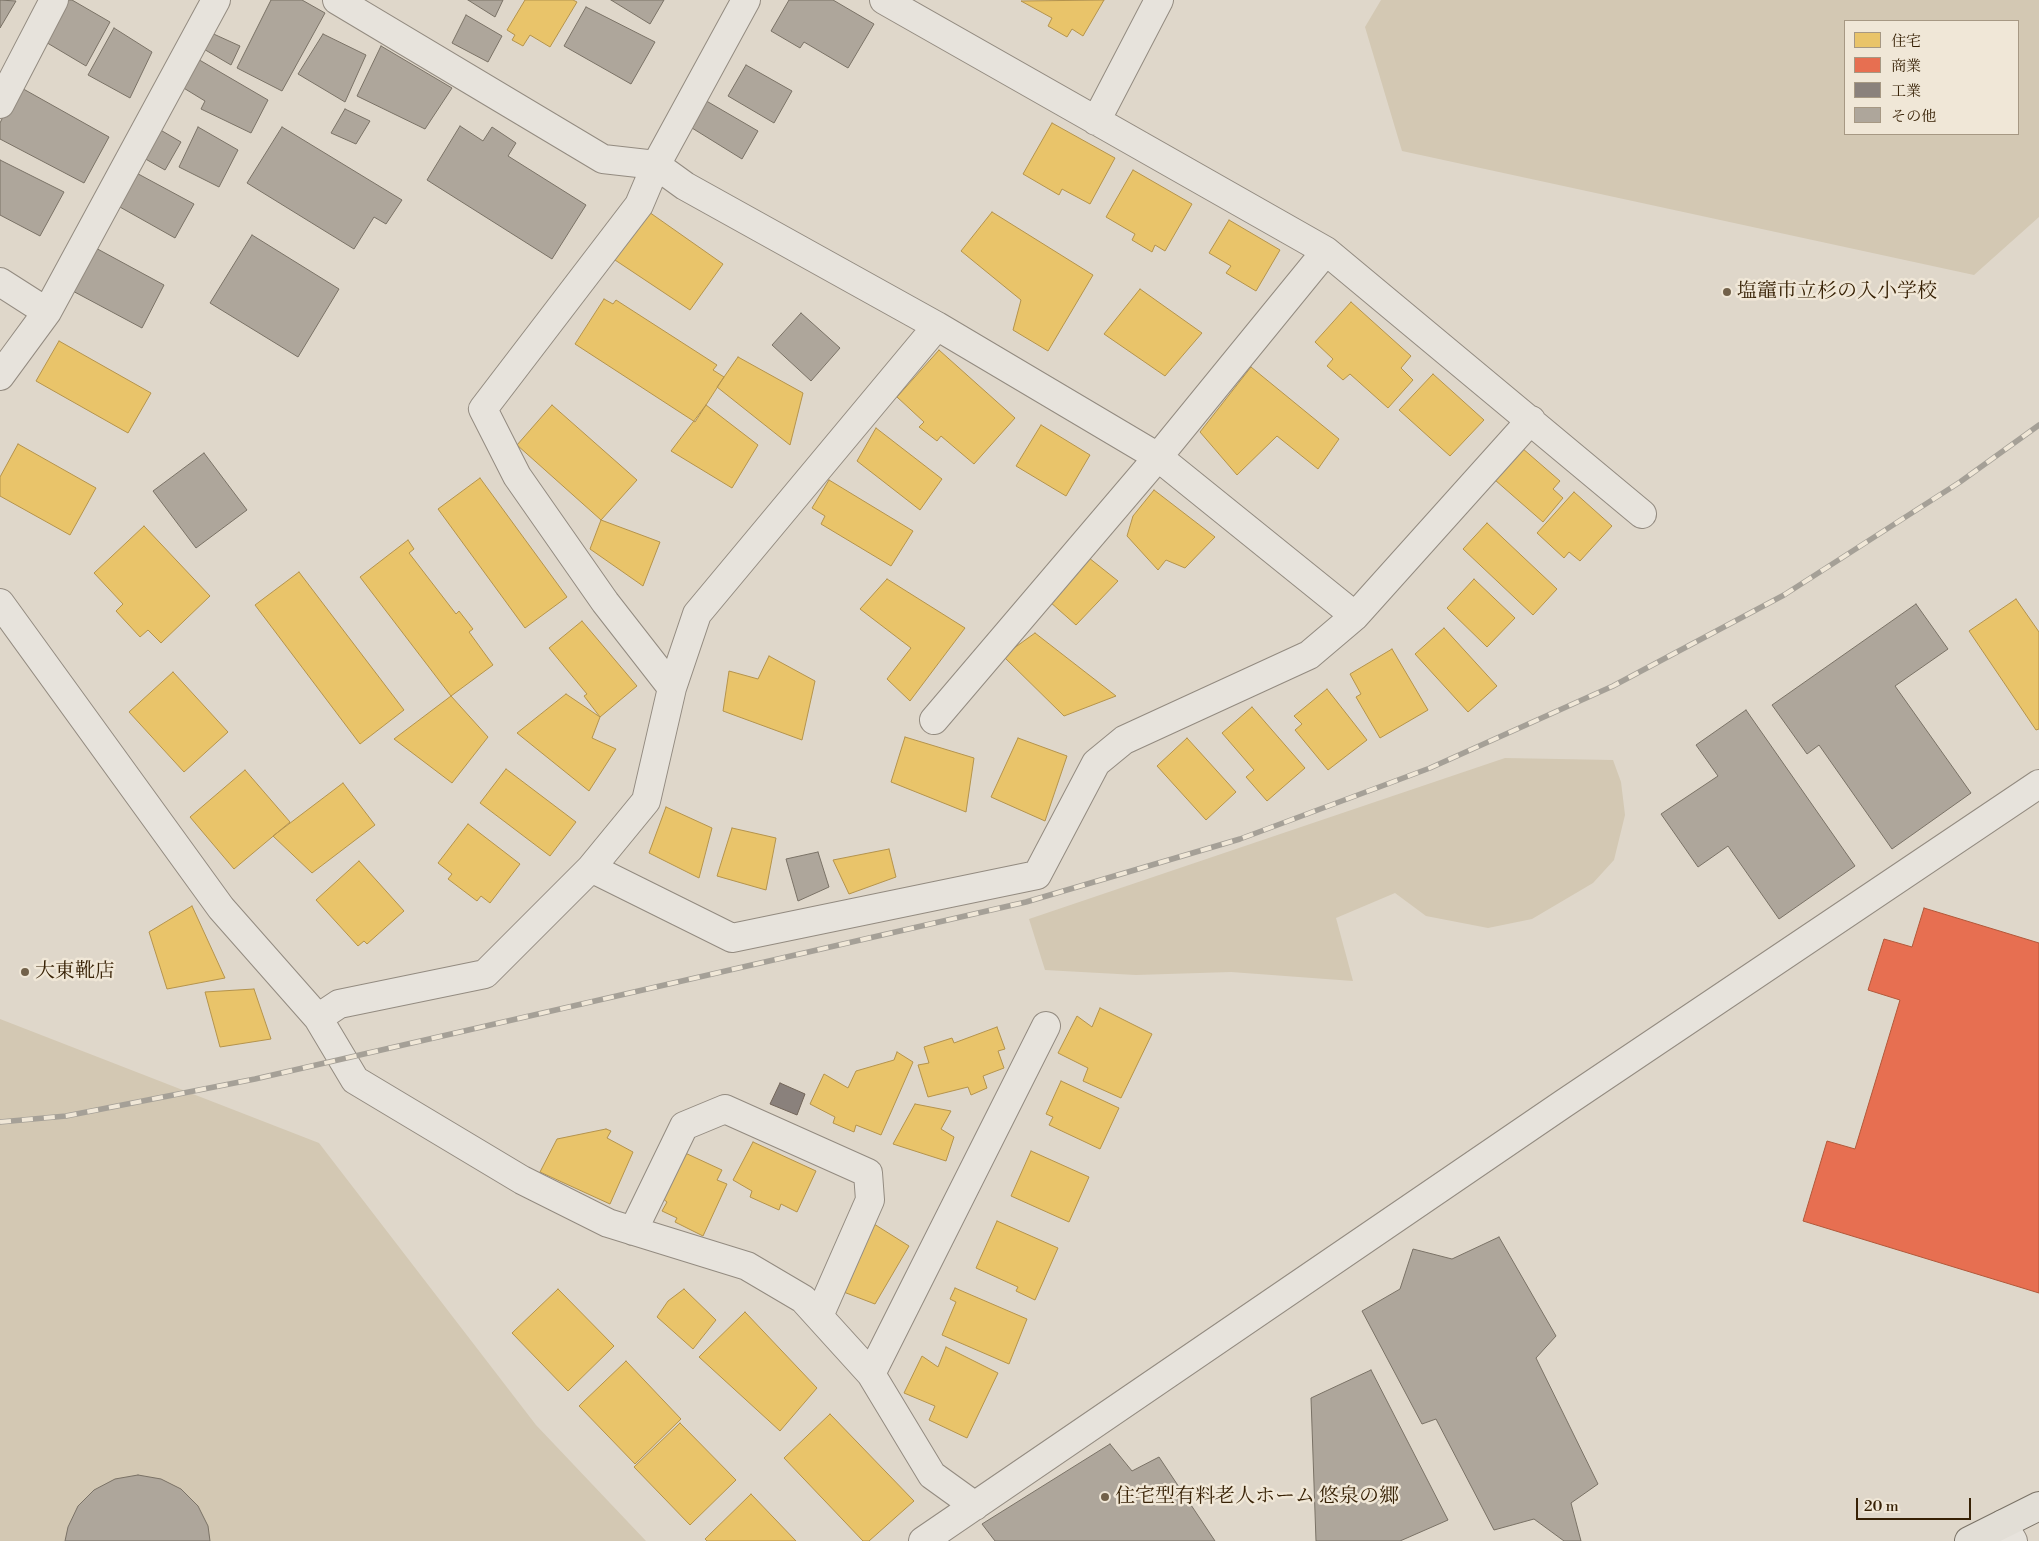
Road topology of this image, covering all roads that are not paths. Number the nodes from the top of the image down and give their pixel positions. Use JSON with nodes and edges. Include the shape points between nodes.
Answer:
{"nodes":[{"id":1,"x":54,"y":0,"type":"edge"},
{"id":2,"x":216,"y":0,"type":"edge"},
{"id":3,"x":337,"y":0,"type":"edge"},
{"id":4,"x":746,"y":0,"type":"edge"},
{"id":5,"x":884,"y":0,"type":"edge"},
{"id":6,"x":1159,"y":0,"type":"edge"},
{"id":7,"x":0,"y":104,"type":"edge"},
{"id":8,"x":1096,"y":121,"type":"junction"},
{"id":9,"x":656,"y":165,"type":"junction"},
{"id":10,"x":1326,"y":251,"type":"junction"},
{"id":11,"x":0,"y":282,"type":"edge"},
{"id":12,"x":47,"y":312,"type":"junction"},
{"id":13,"x":937,"y":326,"type":"junction"},
{"id":14,"x":0,"y":376,"type":"edge"},
{"id":15,"x":1531,"y":420,"type":"junction"},
{"id":16,"x":1158,"y":457,"type":"junction"},
{"id":17,"x":1642,"y":514,"type":"dead end"},
{"id":18,"x":0,"y":602,"type":"edge"},
{"id":19,"x":1355,"y":616,"type":"junction"},
{"id":20,"x":672,"y":688,"type":"junction"},
{"id":21,"x":934,"y":720,"type":"dead end"},
{"id":22,"x":2039,"y":784,"type":"edge"},
{"id":23,"x":591,"y":868,"type":"junction"},
{"id":24,"x":318,"y":1018,"type":"junction"},
{"id":25,"x":1046,"y":1026,"type":"dead end"},
{"id":26,"x":633,"y":1231,"type":"junction"},
{"id":27,"x":819,"y":1316,"type":"junction"},
{"id":28,"x":871,"y":1374,"type":"junction"},
{"id":29,"x":975,"y":1506,"type":"junction"},
{"id":30,"x":2039,"y":1506,"type":"edge"},
{"id":31,"x":2008,"y":1532,"type":"edge"},
{"id":32,"x":923,"y":1541,"type":"edge"},
{"id":33,"x":1969,"y":1541,"type":"edge"}],
"edges":[{"from":1,"to":7,"type":"street"},
{"from":2,"to":12,"type":"street"},
{"from":3,"to":9,"type":"street","via":[[603,158]]},
{"from":4,"to":9,"type":"street"},
{"from":5,"to":8,"type":"street"},
{"from":6,"to":8,"type":"street"},
{"from":8,"to":10,"type":"street"},
{"from":9,"to":13,"type":"street","via":[[685,186]]},
{"from":9,"to":20,"type":"street","via":[[639,205],[482,410],[502,442],[517,476],[604,602]]},
{"from":10,"to":15,"type":"street"},
{"from":10,"to":16,"type":"street"},
{"from":11,"to":12,"type":"street"},
{"from":12,"to":14,"type":"street"},
{"from":13,"to":16,"type":"street"},
{"from":13,"to":20,"type":"street","via":[[697,614]]},
{"from":15,"to":17,"type":"street"},
{"from":15,"to":19,"type":"street"},
{"from":16,"to":19,"type":"street"},
{"from":16,"to":21,"type":"street"},
{"from":18,"to":24,"type":"street","via":[[221,908]]},
{"from":19,"to":23,"type":"street","via":[[1309,655],[1124,740],[1096,763],[1038,875],[732,938]]},
{"from":20,"to":23,"type":"street","via":[[646,802]]},
{"from":22,"to":29,"type":"street"},
{"from":23,"to":24,"type":"street","via":[[485,974],[339,1004]]},
{"from":24,"to":26,"type":"street","via":[[355,1080],[522,1180],[608,1223]]},
{"from":25,"to":28,"type":"street"},
{"from":26,"to":27,"type":"street","via":[[747,1266],[803,1299]]},
{"from":26,"to":27,"type":"street","via":[[684,1126],[726,1109],[868,1173],[870,1200]]},
{"from":27,"to":28,"type":"street"},
{"from":28,"to":29,"type":"street","via":[[932,1475]]},
{"from":29,"to":32,"type":"street"},
{"from":30,"to":31,"type":"highway"},
{"from":31,"to":33,"type":"highway"}]}
